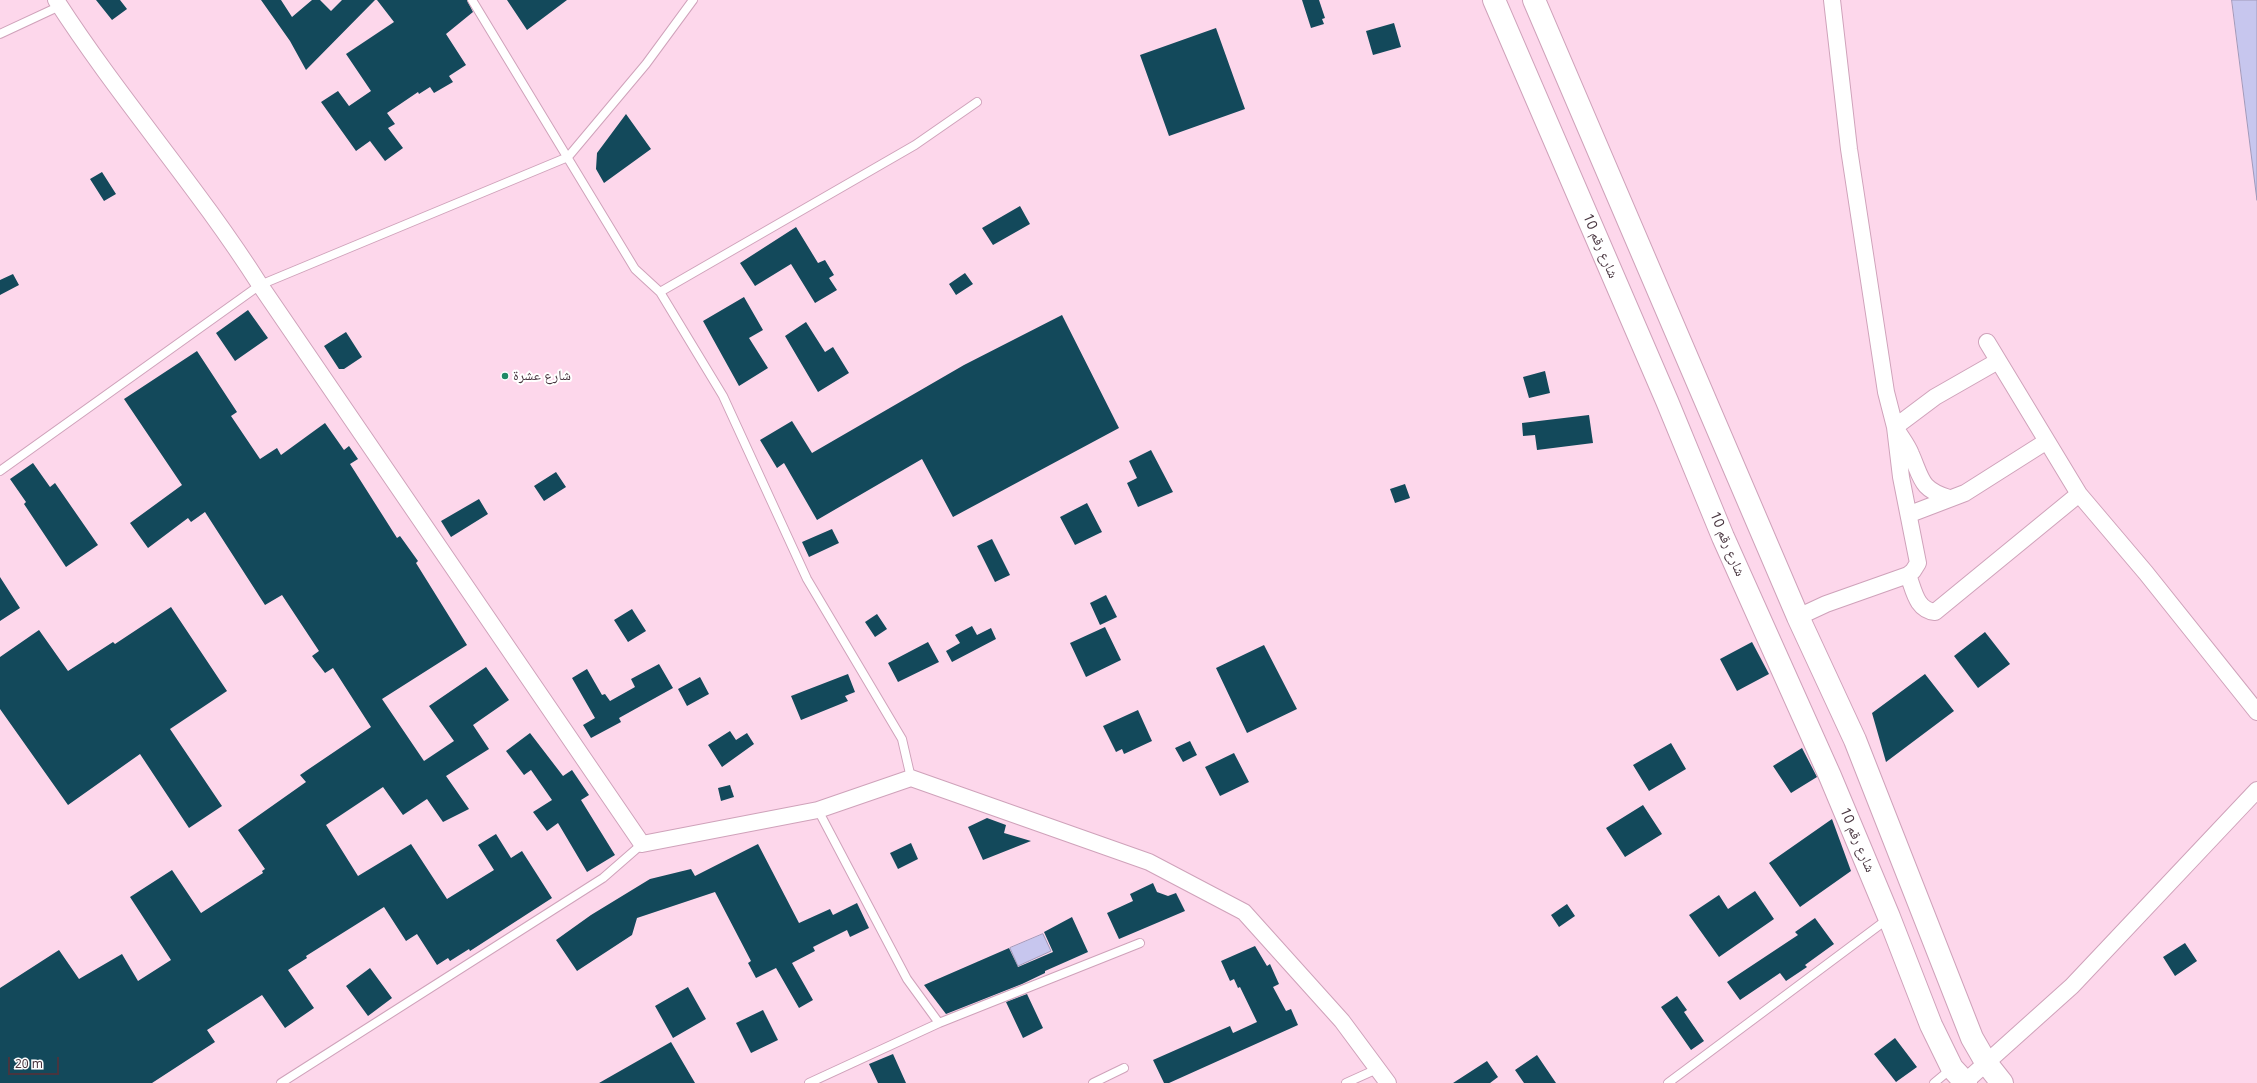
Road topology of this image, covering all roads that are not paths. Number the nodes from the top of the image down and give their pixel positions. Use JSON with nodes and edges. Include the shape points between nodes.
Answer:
{"nodes":[{"id":1,"x":472,"y":0,"type":"edge"},
{"id":2,"x":693,"y":0,"type":"edge"},
{"id":3,"x":1494,"y":0,"type":"edge"},
{"id":4,"x":1534,"y":0,"type":"edge"},
{"id":5,"x":1832,"y":0,"type":"edge"},
{"id":6,"x":58,"y":3,"type":"edge"},
{"id":7,"x":0,"y":34,"type":"edge"},
{"id":8,"x":977,"y":102,"type":"dead end"},
{"id":9,"x":568,"y":157,"type":"junction"},
{"id":10,"x":260,"y":285,"type":"junction"},
{"id":11,"x":660,"y":292,"type":"junction"},
{"id":12,"x":1987,"y":342,"type":"dead end"},
{"id":13,"x":1998,"y":361,"type":"junction"},
{"id":14,"x":1895,"y":427,"type":"junction"},
{"id":15,"x":2047,"y":441,"type":"junction"},
{"id":16,"x":0,"y":471,"type":"edge"},
{"id":17,"x":2079,"y":494,"type":"junction"},
{"id":18,"x":1949,"y":498,"type":"junction"},
{"id":19,"x":1910,"y":514,"type":"junction"},
{"id":20,"x":1908,"y":574,"type":"junction"},
{"id":21,"x":1798,"y":617,"type":"junction"},
{"id":22,"x":2257,"y":712,"type":"edge"},
{"id":23,"x":911,"y":778,"type":"junction"},
{"id":24,"x":2257,"y":790,"type":"edge"},
{"id":25,"x":818,"y":810,"type":"junction"},
{"id":26,"x":642,"y":844,"type":"junction"},
{"id":27,"x":1889,"y":917,"type":"junction"},
{"id":28,"x":1140,"y":943,"type":"dead end"},
{"id":29,"x":939,"y":1023,"type":"junction"},
{"id":30,"x":1986,"y":1064,"type":"junction"},
{"id":31,"x":1124,"y":1068,"type":"dead end"},
{"id":32,"x":1377,"y":1069,"type":"junction"},
{"id":33,"x":1961,"y":1078,"type":"edge"},
{"id":34,"x":281,"y":1083,"type":"edge"},
{"id":35,"x":809,"y":1083,"type":"edge"},
{"id":36,"x":1094,"y":1083,"type":"edge"},
{"id":37,"x":1346,"y":1083,"type":"edge"},
{"id":38,"x":1388,"y":1083,"type":"edge"},
{"id":39,"x":1668,"y":1083,"type":"edge"},
{"id":40,"x":1934,"y":1083,"type":"edge"},
{"id":41,"x":2002,"y":1083,"type":"edge"}],
"edges":[{"from":1,"to":9,"type":"lane"},
{"from":2,"to":9,"type":"lane","via":[[646,64]]},
{"from":3,"to":27,"type":"main road","name":"شارع رقم 10","via":[[1668,401],[1723,537],[1802,710]]},
{"from":4,"to":21,"type":"main road"},
{"from":5,"to":14,"type":"street","via":[[1849,149],[1886,392]]},
{"from":6,"to":7,"type":"lane"},
{"from":6,"to":10,"type":"street","via":[[126,101],[231,239]]},
{"from":8,"to":11,"type":"lane","via":[[915,145]]},
{"from":9,"to":10,"type":"lane"},
{"from":9,"to":11,"type":"lane","via":[[635,269]]},
{"from":10,"to":16,"type":"lane"},
{"from":10,"to":26,"type":"street"},
{"from":11,"to":23,"type":"lane","via":[[723,396],[807,580],[902,739]]},
{"from":12,"to":13,"type":"street"},
{"from":13,"to":14,"type":"street","via":[[1935,397]]},
{"from":13,"to":15,"type":"street"},
{"from":14,"to":18,"type":"street","via":[[1910,453],[1920,480],[1934,493]]},
{"from":14,"to":19,"type":"street","via":[[1901,476]]},
{"from":15,"to":17,"type":"street"},
{"from":15,"to":18,"type":"street","via":[[1965,493]]},
{"from":17,"to":20,"type":"street","via":[[1935,612],[1927,611],[1920,606]]},
{"from":17,"to":22,"type":"street"},
{"from":18,"to":19,"type":"street"},
{"from":19,"to":20,"type":"street","via":[[1918,563],[1914,571]]},
{"from":20,"to":21,"type":"street"},
{"from":21,"to":30,"type":"main road","via":[[1855,740],[1972,1038]]},
{"from":23,"to":25,"type":"street"},
{"from":23,"to":32,"type":"street","via":[[1149,862],[1244,912],[1342,1021]]},
{"from":24,"to":30,"type":"street","via":[[2072,986]]},
{"from":25,"to":26,"type":"street"},
{"from":25,"to":29,"type":"lane","via":[[907,979]]},
{"from":26,"to":34,"type":"lane","via":[[603,878]]},
{"from":27,"to":33,"type":"main road","name":"شارع رقم 10","via":[[1931,1025]]},
{"from":27,"to":39,"type":"lane"},
{"from":28,"to":29,"type":"lane"},
{"from":29,"to":35,"type":"lane"},
{"from":30,"to":33,"type":"street"},
{"from":30,"to":41,"type":"main road"},
{"from":31,"to":36,"type":"lane"},
{"from":32,"to":37,"type":"lane"},
{"from":32,"to":38,"type":"street"},
{"from":33,"to":40,"type":"lane"}]}
